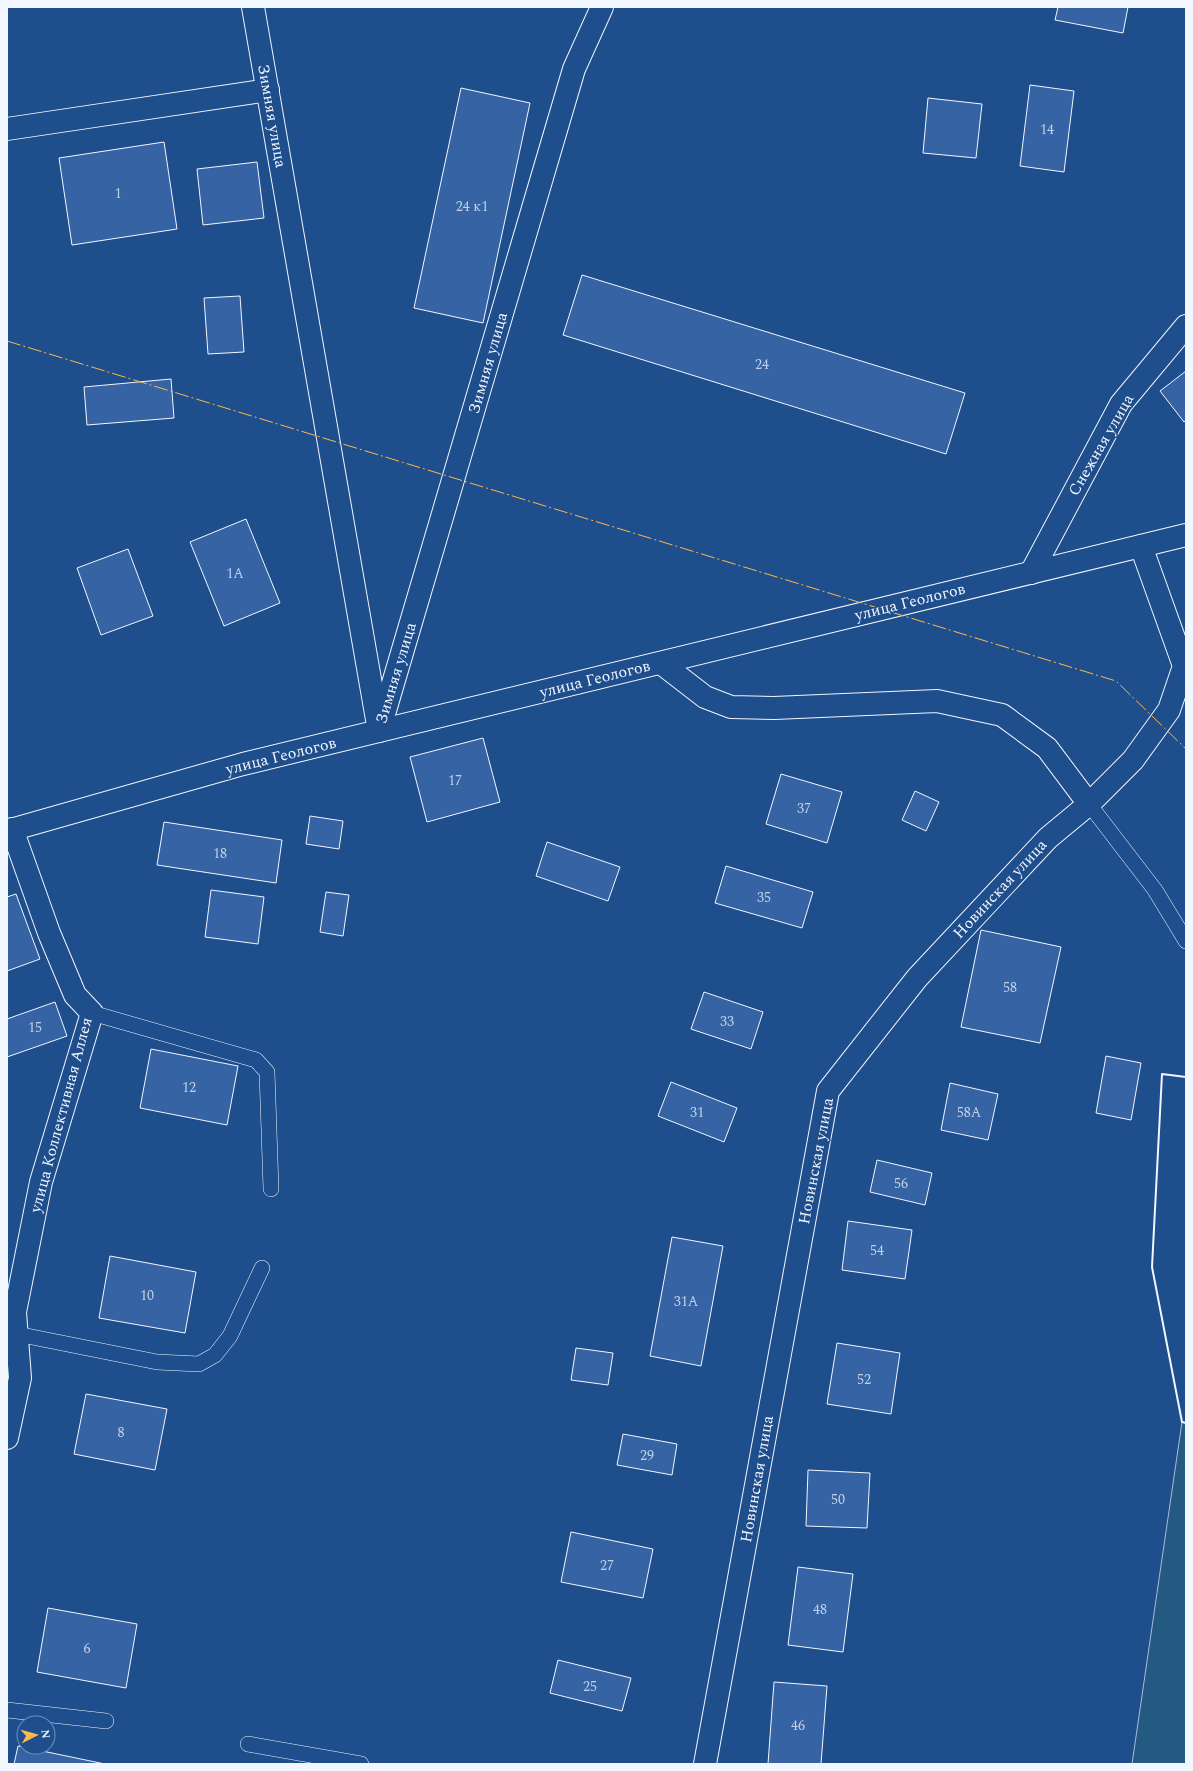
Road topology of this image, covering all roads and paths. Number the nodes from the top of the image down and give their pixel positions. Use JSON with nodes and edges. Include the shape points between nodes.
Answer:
{"nodes":[{"id":1,"x":253,"y":7,"type":"edge"},
{"id":2,"x":602,"y":7,"type":"edge"},
{"id":3,"x":268,"y":90,"type":"junction"},
{"id":4,"x":7,"y":128,"type":"edge"},
{"id":5,"x":1186,"y":326,"type":"edge"},
{"id":6,"x":1186,"y":534,"type":"edge"},
{"id":7,"x":1141,"y":546,"type":"junction"},
{"id":8,"x":1031,"y":573,"type":"junction"},
{"id":9,"x":661,"y":663,"type":"junction"},
{"id":10,"x":1185,"y":667,"type":"edge"},
{"id":11,"x":379,"y":731,"type":"junction"},
{"id":12,"x":1089,"y":804,"type":"junction"},
{"id":13,"x":10,"y":830,"type":"edge"},
{"id":14,"x":1186,"y":941,"type":"edge"},
{"id":15,"x":92,"y":1013,"type":"junction"},
{"id":16,"x":271,"y":1189,"type":"dead end"},
{"id":17,"x":262,"y":1268,"type":"dead end"},
{"id":18,"x":17,"y":1334,"type":"junction"},
{"id":19,"x":7,"y":1438,"type":"edge"},
{"id":20,"x":7,"y":1710,"type":"edge"},
{"id":21,"x":106,"y":1722,"type":"dead end"},
{"id":22,"x":248,"y":1744,"type":"dead end"},
{"id":23,"x":361,"y":1764,"type":"edge"},
{"id":24,"x":705,"y":1764,"type":"edge"}],
"edges":[{"from":1,"to":3,"type":"street","name":"Зимняя улица"},
{"from":2,"to":11,"type":"street","name":"Зимняя улица","via":[[574,69]]},
{"from":3,"to":4,"type":"street"},
{"from":3,"to":11,"type":"street","name":"Зимняя улица"},
{"from":5,"to":8,"type":"street","name":"Снежная улица","via":[[1121,404]]},
{"from":6,"to":7,"type":"street","name":"улица Геологов"},
{"from":7,"to":8,"type":"street","name":"улица Геологов"},
{"from":7,"to":10,"type":"street","name":"Новинская улица"},
{"from":8,"to":9,"type":"street","name":"улица Геологов"},
{"from":9,"to":11,"type":"street","name":"улица Геологов"},
{"from":9,"to":12,"type":"street","via":[[705,697],[731,707],[774,708],[937,701],[1002,715],[1047,748]]},
{"from":10,"to":12,"type":"street","name":"Новинская улица","via":[[1169,710],[1133,760]]},
{"from":11,"to":13,"type":"street","name":"улица Геологов","via":[[243,764]]},
{"from":12,"to":14,"type":"lane","via":[[1155,890]]},
{"from":12,"to":24,"type":"street","name":"Новинская улица","via":[[1048,838],[916,978],[828,1091]]},
{"from":13,"to":15,"type":"street","name":"улица Коллективная Аллея","via":[[75,995]]},
{"from":15,"to":16,"type":"lane","via":[[256,1060],[267,1072]]},
{"from":15,"to":18,"type":"street","name":"улица Коллективная Аллея","via":[[41,1182],[15,1312]]},
{"from":17,"to":18,"type":"lane","via":[[230,1336],[216,1355],[199,1364],[157,1362]]},
{"from":18,"to":19,"type":"street","name":"улица Коллективная Аллея","via":[[20,1378]]},
{"from":20,"to":21,"type":"lane"},
{"from":22,"to":23,"type":"lane"}]}
